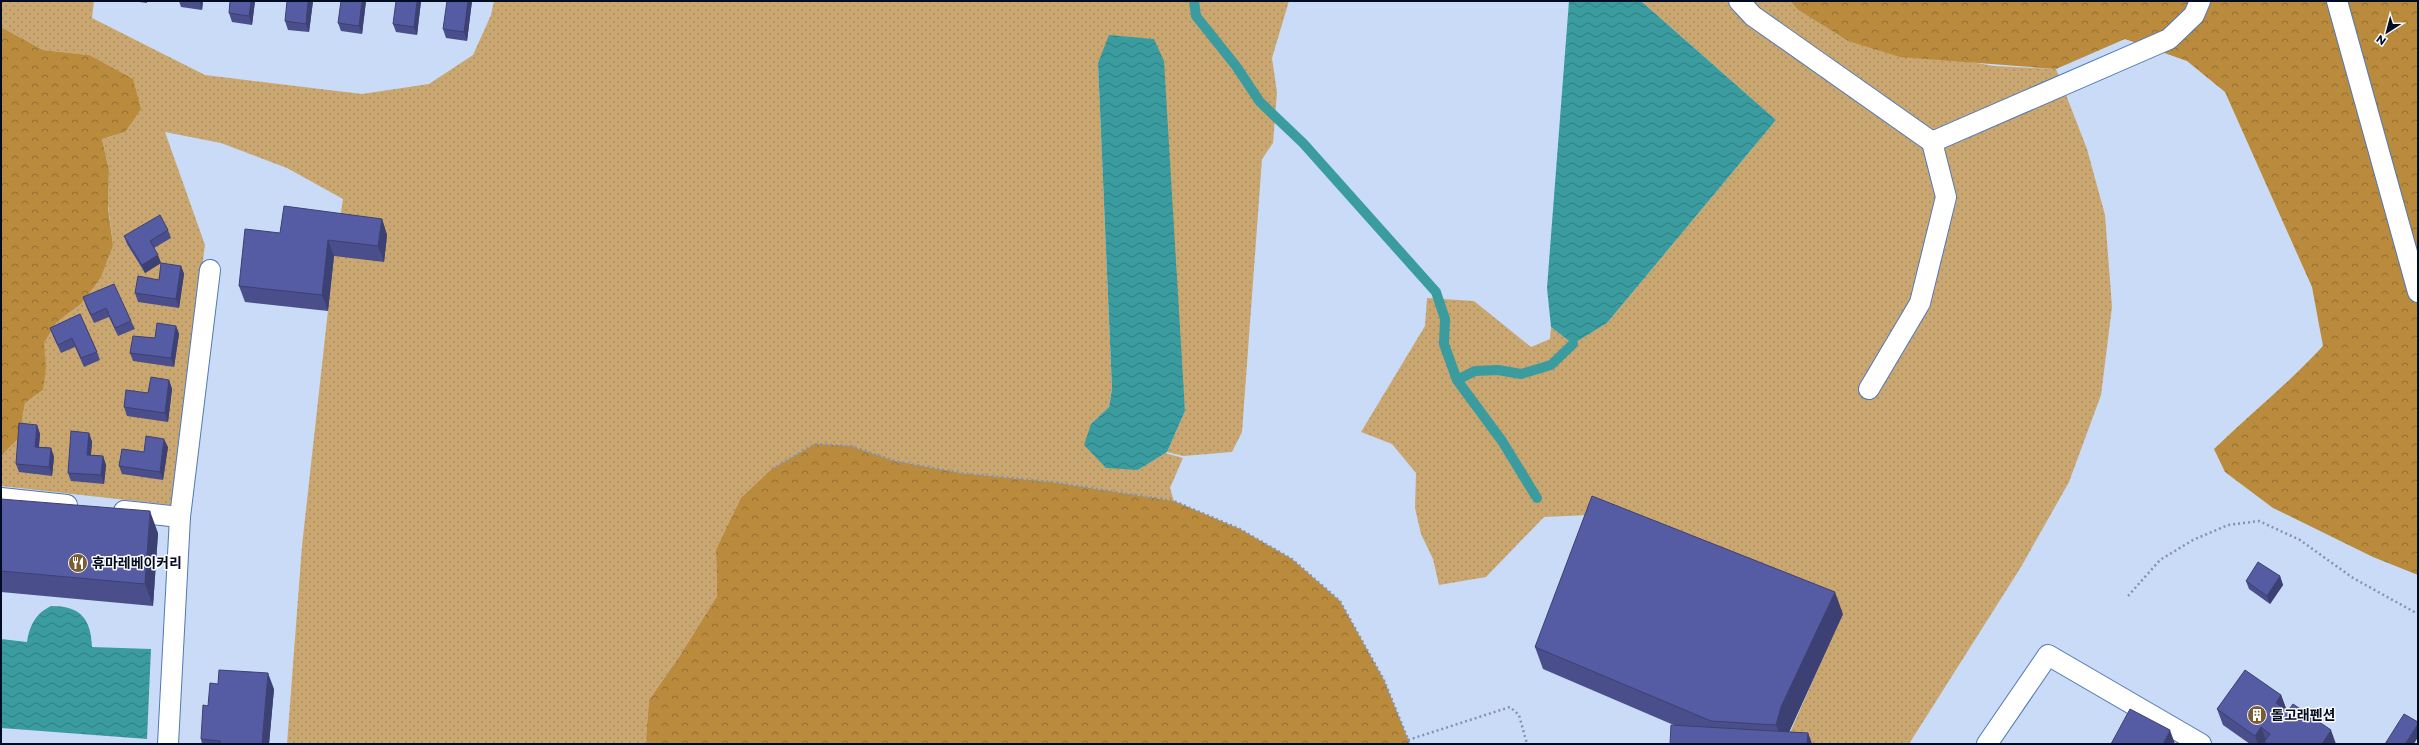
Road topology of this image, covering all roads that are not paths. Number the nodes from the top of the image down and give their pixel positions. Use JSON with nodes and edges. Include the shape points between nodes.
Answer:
{"nodes":[{"id":1,"x":1739,"y":1,"type":"edge"},
{"id":2,"x":2200,"y":1,"type":"edge"},
{"id":3,"x":2337,"y":1,"type":"edge"},
{"id":4,"x":1932,"y":142,"type":"junction"},
{"id":5,"x":210,"y":270,"type":"dead end"},
{"id":6,"x":2418,"y":292,"type":"edge"},
{"id":7,"x":1869,"y":389,"type":"dead end"},
{"id":8,"x":1,"y":498,"type":"edge"},
{"id":9,"x":180,"y":517,"type":"junction"},
{"id":10,"x":2196,"y":743,"type":"edge"},
{"id":11,"x":168,"y":744,"type":"edge"},
{"id":12,"x":1987,"y":744,"type":"edge"}],
"edges":[{"from":1,"to":4,"type":"lane","via":[[1753,16]]},
{"from":2,"to":4,"type":"lane","via":[[2194,14],[2169,39]]},
{"from":3,"to":6,"type":"lane"},
{"from":4,"to":7,"type":"lane","via":[[1946,197],[1920,303]]},
{"from":5,"to":9,"type":"lane"},
{"from":8,"to":9,"type":"lane"},
{"from":9,"to":11,"type":"lane"},
{"from":10,"to":12,"type":"lane","via":[[2048,655]]}]}
